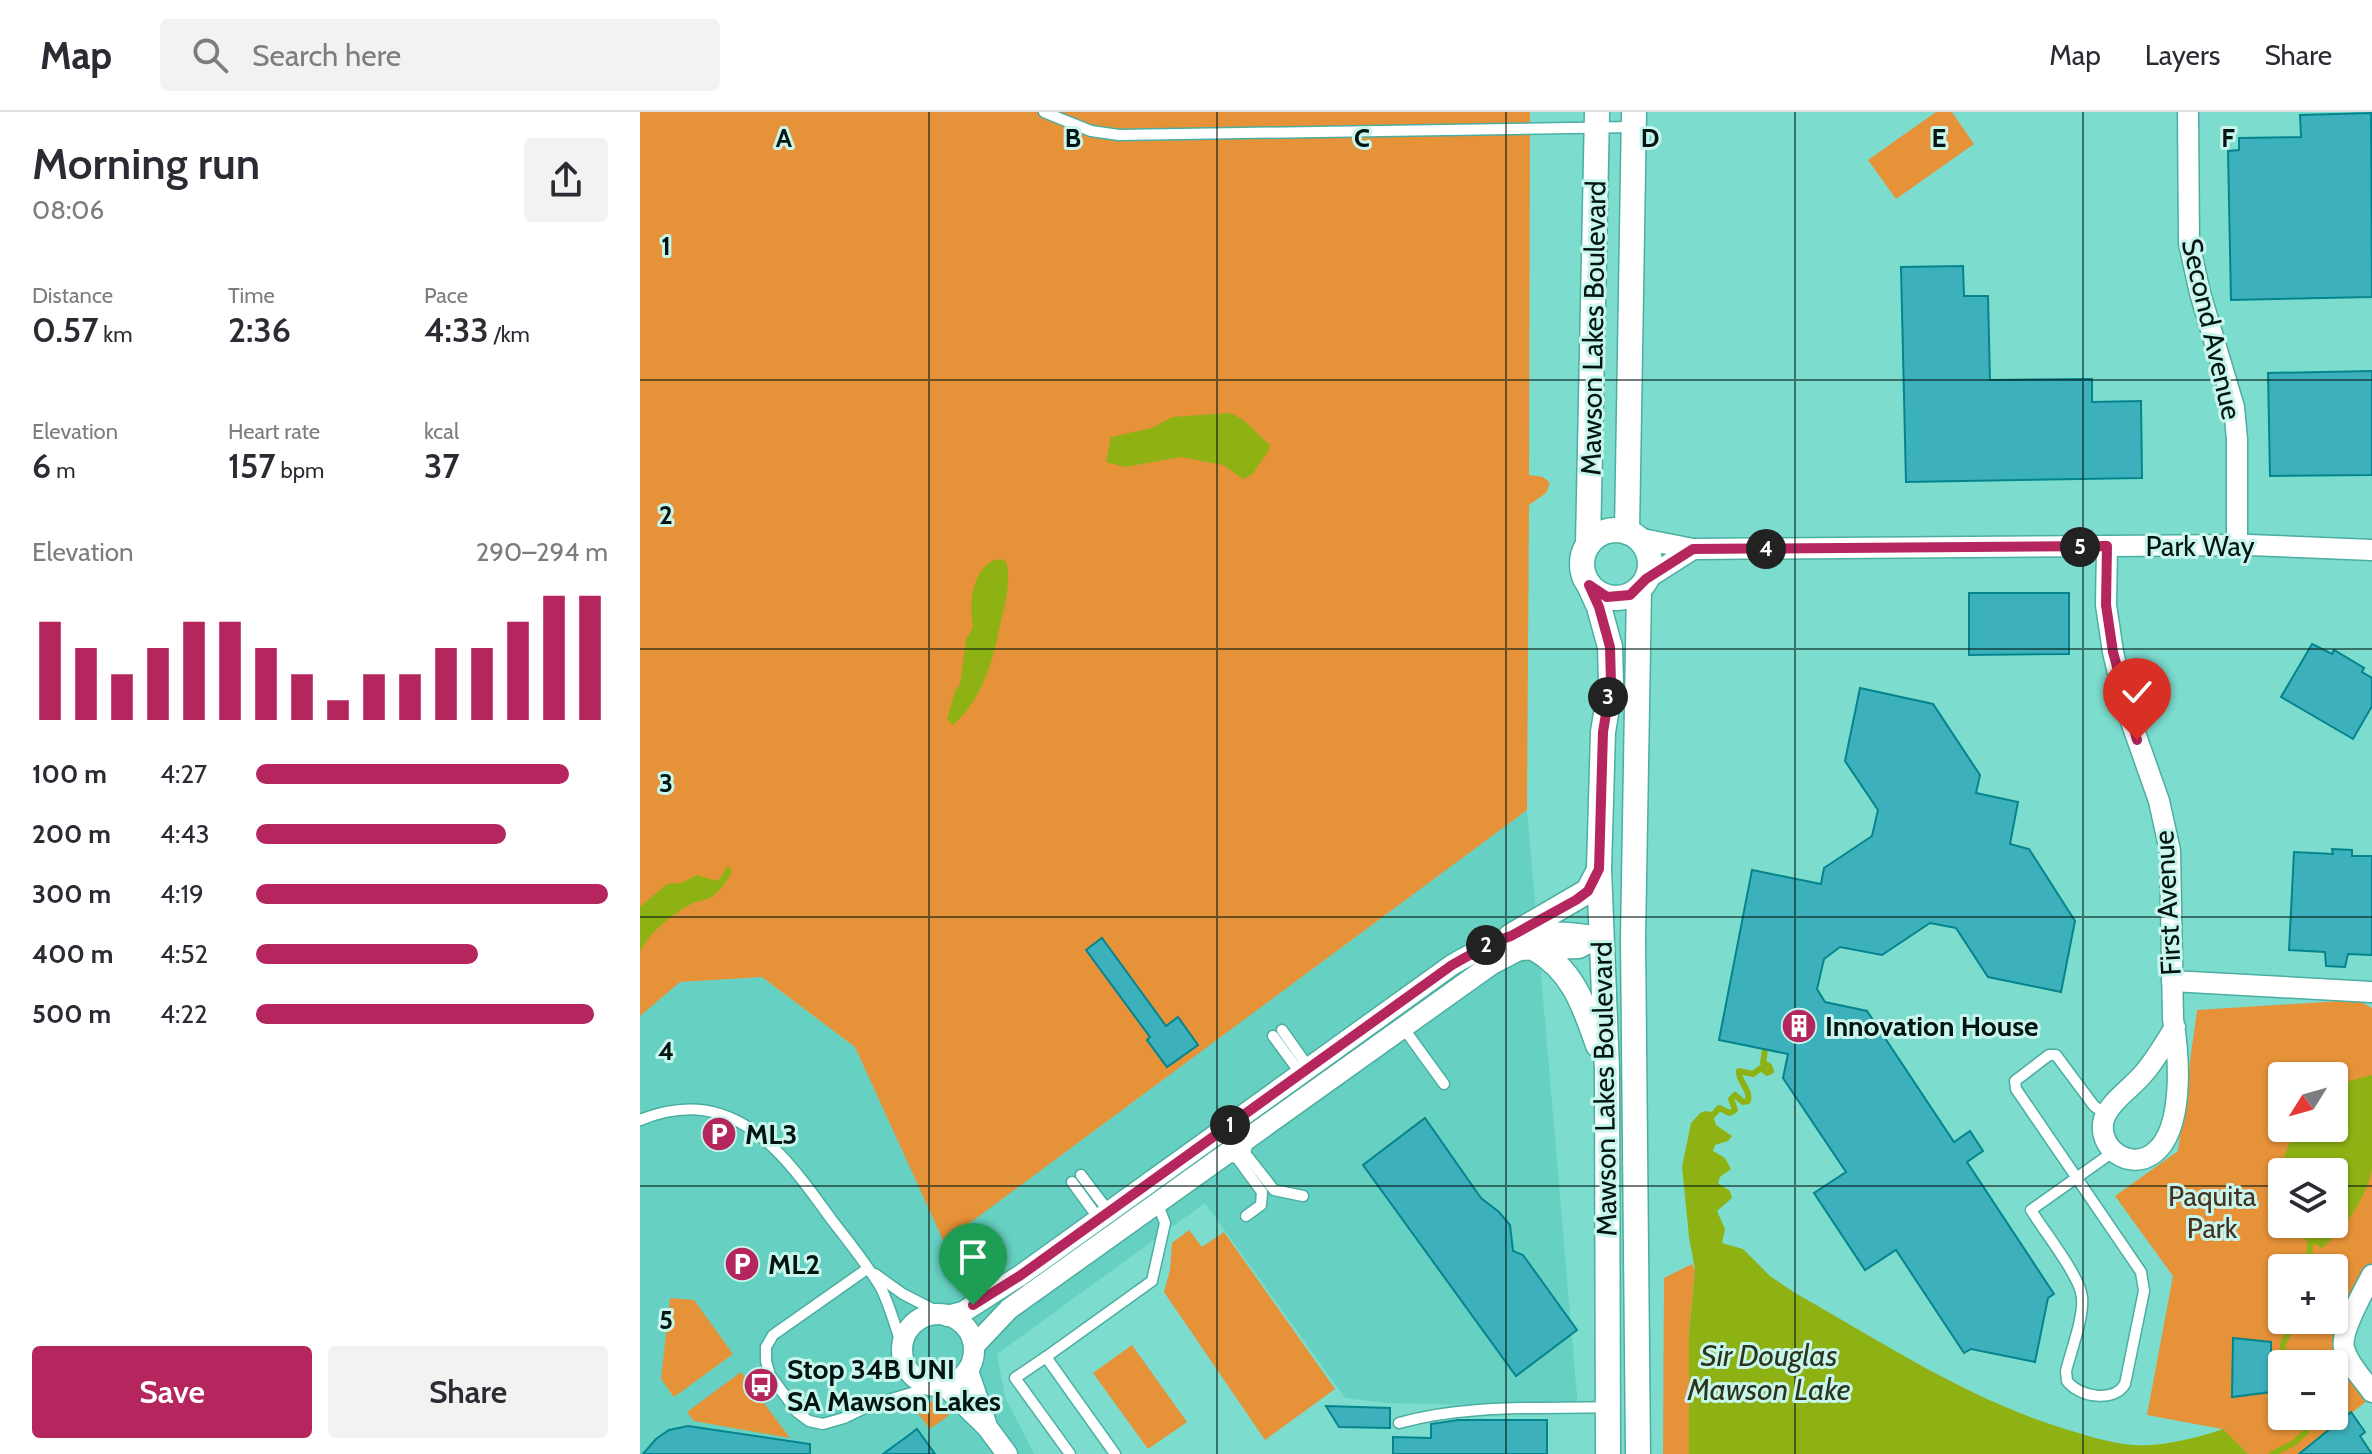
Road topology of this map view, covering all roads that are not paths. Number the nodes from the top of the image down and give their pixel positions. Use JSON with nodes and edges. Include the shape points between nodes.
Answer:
{"nodes":[{"id":1,"x":1044,"y":112,"type":"edge"},
{"id":2,"x":2188,"y":112,"type":"edge"},
{"id":3,"x":1597,"y":120,"type":"edge"},
{"id":4,"x":1634,"y":120,"type":"edge"},
{"id":5,"x":1632,"y":535,"type":"junction"},
{"id":6,"x":1588,"y":544,"type":"junction"},
{"id":7,"x":2237,"y":545,"type":"junction"},
{"id":8,"x":2107,"y":546,"type":"junction"},
{"id":9,"x":1693,"y":549,"type":"junction"},
{"id":10,"x":2372,"y":550,"type":"edge"},
{"id":11,"x":1643,"y":584,"type":"junction"},
{"id":12,"x":1589,"y":585,"type":"junction"},
{"id":13,"x":1599,"y":869,"type":"junction"},
{"id":14,"x":1511,"y":936,"type":"junction"},
{"id":15,"x":1600,"y":937,"type":"junction"},
{"id":16,"x":1633,"y":939,"type":"junction"},
{"id":17,"x":1534,"y":948,"type":"junction"},
{"id":18,"x":2172,"y":981,"type":"junction"},
{"id":19,"x":2372,"y":992,"type":"edge"},
{"id":20,"x":1402,"y":1026,"type":"junction"},
{"id":21,"x":2175,"y":1027,"type":"junction"},
{"id":22,"x":1278,"y":1033,"type":"dead end"},
{"id":23,"x":1607,"y":1070,"type":"junction"},
{"id":24,"x":1305,"y":1071,"type":"junction"},
{"id":25,"x":1444,"y":1084,"type":"dead end"},
{"id":26,"x":2106,"y":1114,"type":"junction"},
{"id":27,"x":640,"y":1120,"type":"edge"},
{"id":28,"x":1238,"y":1148,"type":"junction"},
{"id":29,"x":2113,"y":1152,"type":"junction"},
{"id":30,"x":1166,"y":1171,"type":"junction"},
{"id":31,"x":1081,"y":1175,"type":"dead end"},
{"id":32,"x":2076,"y":1181,"type":"junction"},
{"id":33,"x":1072,"y":1182,"type":"dead end"},
{"id":34,"x":1303,"y":1196,"type":"dead end"},
{"id":35,"x":1157,"y":1202,"type":"junction"},
{"id":36,"x":1104,"y":1216,"type":"junction"},
{"id":37,"x":1246,"y":1216,"type":"dead end"},
{"id":38,"x":867,"y":1269,"type":"junction"},
{"id":39,"x":2372,"y":1275,"type":"edge"},
{"id":40,"x":945,"y":1315,"type":"junction"},
{"id":41,"x":902,"y":1346,"type":"junction"},
{"id":42,"x":974,"y":1346,"type":"junction"},
{"id":43,"x":1046,"y":1357,"type":"junction"},
{"id":44,"x":968,"y":1371,"type":"junction"},
{"id":45,"x":939,"y":1386,"type":"junction"},
{"id":46,"x":2372,"y":1392,"type":"edge"},
{"id":47,"x":1608,"y":1407,"type":"junction"},
{"id":48,"x":1399,"y":1423,"type":"dead end"},
{"id":49,"x":987,"y":1427,"type":"junction"},
{"id":50,"x":1007,"y":1454,"type":"edge"},
{"id":51,"x":1070,"y":1454,"type":"edge"},
{"id":52,"x":1115,"y":1454,"type":"edge"},
{"id":53,"x":1608,"y":1454,"type":"edge"},
{"id":54,"x":1638,"y":1454,"type":"edge"}],
"edges":[{"from":1,"to":3,"type":"lane","via":[[1091,131],[1119,135]]},
{"from":2,"to":7,"type":"street","name":"Second Avenue","via":[[2189,243],[2234,407]]},
{"from":3,"to":4,"type":"lane"},
{"from":3,"to":6,"type":"street","name":"Mawson Lakes Boulevard"},
{"from":4,"to":5,"type":"street","name":"Mawson Lakes Boulevard","via":[[1626,476]]},
{"from":5,"to":6,"type":"street","via":[[1606,532]]},
{"from":5,"to":9,"type":"street","name":"Park Way"},
{"from":5,"to":11,"type":"street","via":[[1648,557]]},
{"from":6,"to":12,"type":"street","via":[[1582,565]]},
{"from":7,"to":8,"type":"street","name":"Park Way"},
{"from":7,"to":10,"type":"street","name":"Park Way"},
{"from":8,"to":9,"type":"street","name":"Park Way"},
{"from":8,"to":18,"type":"street","name":"First Avenue","via":[[2106,605],[2113,652],[2170,851]]},
{"from":9,"to":11,"type":"street"},
{"from":11,"to":12,"type":"street","via":[[1618,598]]},
{"from":11,"to":16,"type":"street","name":"Mawson Lakes Boulevard"},
{"from":12,"to":13,"type":"street","name":"Mawson Lakes Boulevard","via":[[1610,647]]},
{"from":13,"to":14,"type":"street","via":[[1588,891]]},
{"from":13,"to":15,"type":"street","name":"Mawson Lakes Boulevard"},
{"from":14,"to":15,"type":"street"},
{"from":14,"to":24,"type":"street","via":[[1452,965]]},
{"from":15,"to":16,"type":"street"},
{"from":15,"to":17,"type":"street","via":[[1579,948]]},
{"from":15,"to":23,"type":"street","name":"Mawson Lakes Boulevard"},
{"from":16,"to":54,"type":"street","name":"Mawson Lakes Boulevard"},
{"from":17,"to":20,"type":"street","via":[[1507,954]]},
{"from":17,"to":23,"type":"street","via":[[1556,962],[1582,998]]},
{"from":18,"to":19,"type":"street"},
{"from":18,"to":21,"type":"street","name":"First Avenue"},
{"from":20,"to":25,"type":"lane"},
{"from":20,"to":28,"type":"street"},
{"from":21,"to":26,"type":"street","via":[[2152,1063]]},
{"from":21,"to":29,"type":"street","name":"First Avenue","via":[[2176,1102],[2168,1135],[2142,1159]]},
{"from":22,"to":24,"type":"lane"},
{"from":23,"to":47,"type":"street","name":"Mawson Lakes Boulevard"},
{"from":24,"to":30,"type":"street"},
{"from":26,"to":29,"type":"street","via":[[2104,1135]]},
{"from":26,"to":32,"type":"lane","via":[[2056,1055],[2015,1081]]},
{"from":27,"to":38,"type":"lane","via":[[682,1109],[720,1114],[751,1127],[791,1164]]},
{"from":28,"to":30,"type":"lane","via":[[1220,1142],[1187,1166]]},
{"from":28,"to":34,"type":"lane","via":[[1274,1190]]},
{"from":28,"to":35,"type":"street"},
{"from":28,"to":37,"type":"lane","via":[[1237,1158],[1262,1192],[1261,1205]]},
{"from":29,"to":32,"type":"lane"},
{"from":30,"to":36,"type":"street"},
{"from":31,"to":36,"type":"lane"},
{"from":32,"to":32,"type":"lane","via":[[2143,1279],[2125,1384],[2110,1396],[2076,1390],[2067,1381],[2081,1292],[2031,1210]]},
{"from":33,"to":36,"type":"lane"},
{"from":35,"to":42,"type":"street","via":[[1009,1309]]},
{"from":35,"to":43,"type":"lane","via":[[1165,1223],[1152,1281]]},
{"from":36,"to":40,"type":"street","via":[[996,1293],[963,1312]]},
{"from":38,"to":40,"type":"lane"},
{"from":38,"to":41,"type":"lane","via":[[881,1288]]},
{"from":38,"to":45,"type":"lane","via":[[773,1335],[766,1347],[770,1375],[797,1412],[823,1424]]},
{"from":39,"to":46,"type":"street","via":[[2343,1344]]},
{"from":40,"to":41,"type":"street","via":[[915,1322]]},
{"from":40,"to":42,"type":"street","via":[[967,1329]]},
{"from":41,"to":45,"type":"street","via":[[909,1372],[920,1382]]},
{"from":42,"to":44,"type":"street"},
{"from":43,"to":51,"type":"lane","via":[[1015,1378]]},
{"from":43,"to":52,"type":"lane"},
{"from":44,"to":45,"type":"street"},
{"from":44,"to":49,"type":"street"},
{"from":45,"to":49,"type":"street"},
{"from":47,"to":48,"type":"lane","via":[[1432,1414]]},
{"from":47,"to":53,"type":"street","name":"Mawson Lakes Boulevard"},
{"from":49,"to":50,"type":"street"}]}
